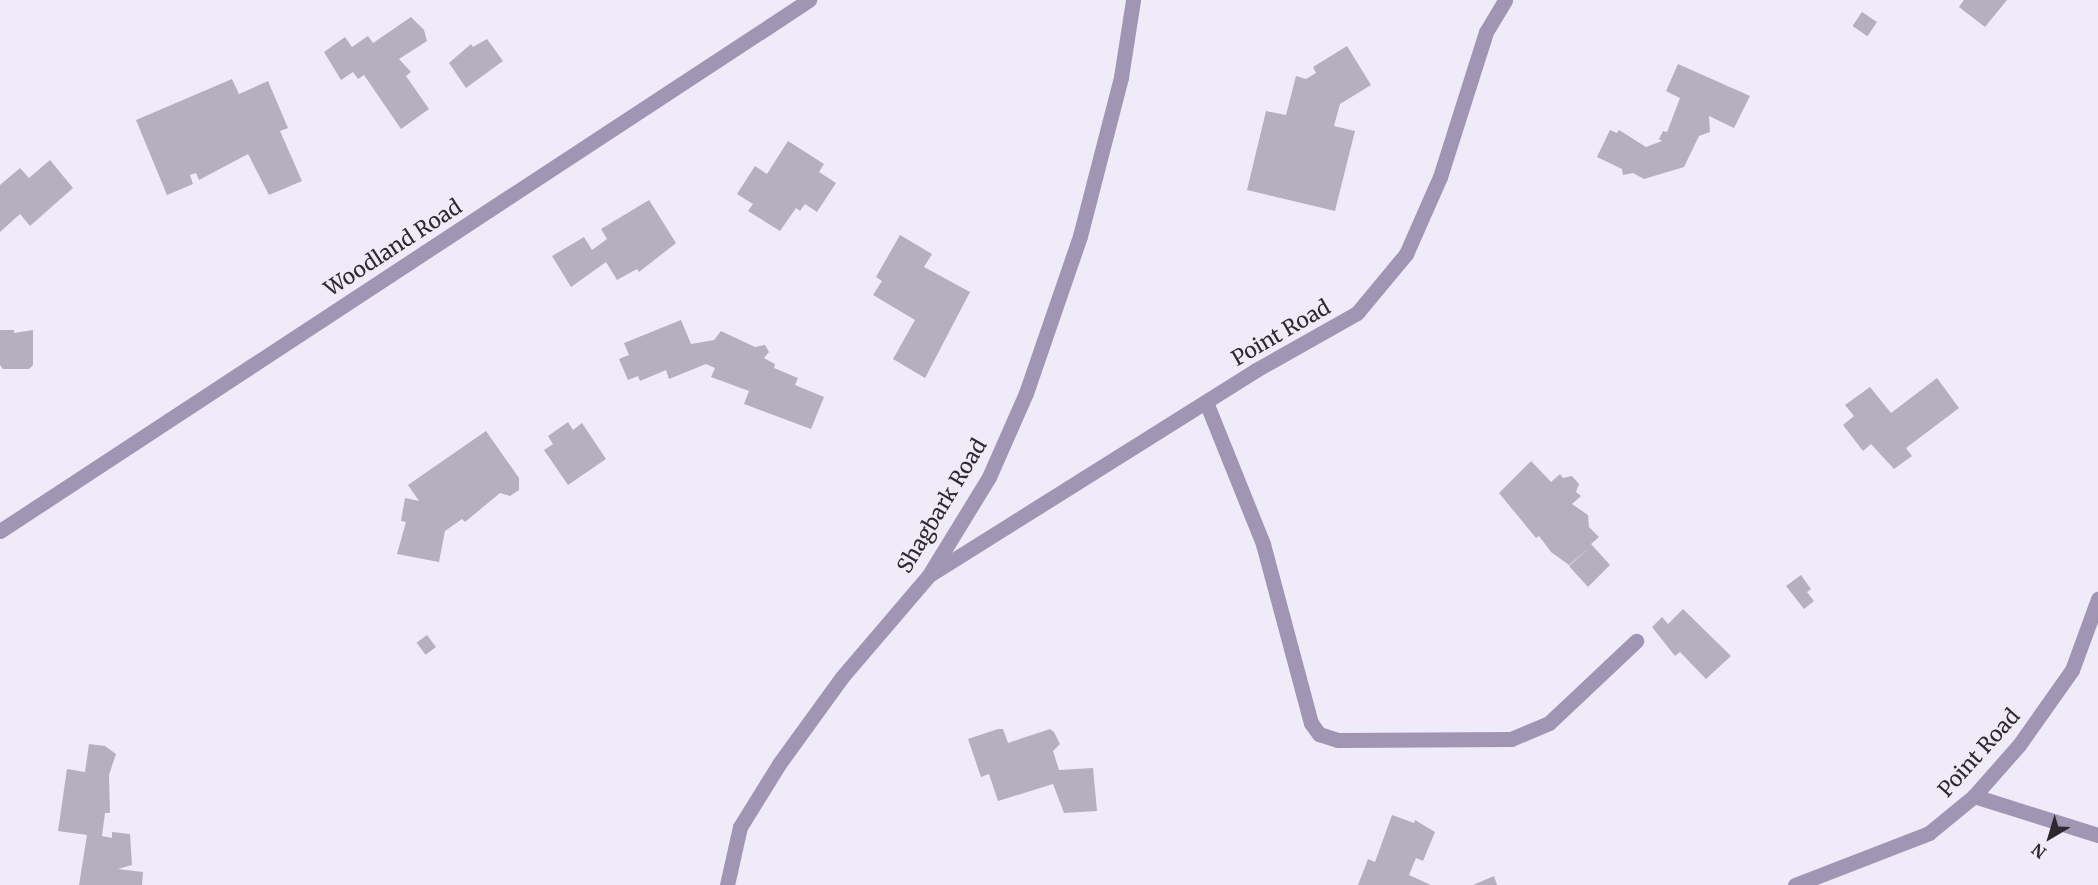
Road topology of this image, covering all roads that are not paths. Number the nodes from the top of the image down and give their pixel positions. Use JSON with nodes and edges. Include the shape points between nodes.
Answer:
{"nodes":[{"id":1,"x":809,"y":0,"type":"edge"},
{"id":2,"x":1133,"y":0,"type":"edge"},
{"id":3,"x":1505,"y":0,"type":"edge"},
{"id":4,"x":1206,"y":402,"type":"junction"},
{"id":5,"x":0,"y":531,"type":"edge"},
{"id":6,"x":929,"y":575,"type":"junction"},
{"id":7,"x":2098,"y":599,"type":"edge"},
{"id":8,"x":1636,"y":641,"type":"dead end"},
{"id":9,"x":1974,"y":796,"type":"junction"},
{"id":10,"x":2098,"y":835,"type":"edge"},
{"id":11,"x":727,"y":885,"type":"edge"},
{"id":12,"x":1796,"y":885,"type":"edge"}],
"edges":[{"from":1,"to":5,"type":"street","name":"Woodland Road"},
{"from":2,"to":6,"type":"street","name":"Shagbark Road","via":[[1121,77],[1080,236],[1026,393],[989,477]]},
{"from":3,"to":4,"type":"street","name":"Point Road","via":[[1486,32],[1440,177],[1406,254],[1357,313]]},
{"from":4,"to":6,"type":"street","name":"Point Road"},
{"from":4,"to":8,"type":"street","via":[[1263,544],[1311,723],[1319,734],[1338,740],[1511,739],[1550,723]]},
{"from":6,"to":11,"type":"street","name":"Shagbark Road","via":[[842,677],[779,764],[740,827]]},
{"from":7,"to":9,"type":"street","name":"Point Road","via":[[2072,670],[2019,745]]},
{"from":9,"to":10,"type":"street"},
{"from":9,"to":12,"type":"street","name":"Point Road","via":[[1929,833]]}]}
